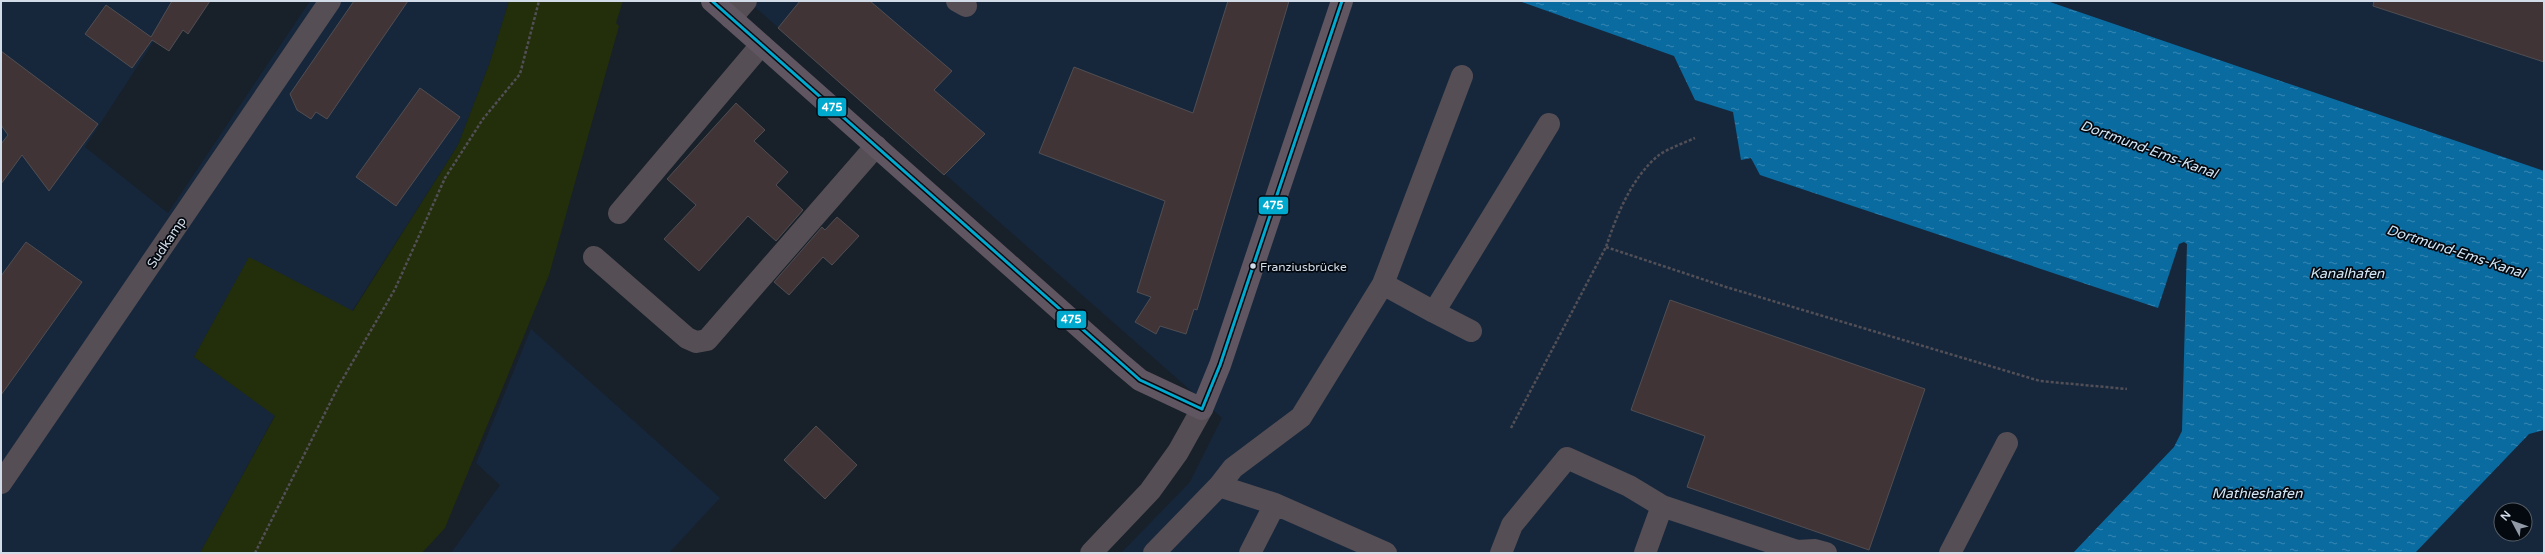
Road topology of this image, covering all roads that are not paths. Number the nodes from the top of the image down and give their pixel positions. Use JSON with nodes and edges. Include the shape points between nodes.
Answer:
{"nodes":[{"id":1,"x":330,"y":1,"type":"edge"},
{"id":2,"x":712,"y":1,"type":"edge"},
{"id":3,"x":746,"y":1,"type":"edge"},
{"id":4,"x":1342,"y":1,"type":"edge"},
{"id":5,"x":731,"y":18,"type":"junction"},
{"id":6,"x":761,"y":45,"type":"junction"},
{"id":7,"x":1462,"y":76,"type":"dead end"},
{"id":8,"x":1549,"y":124,"type":"dead end"},
{"id":9,"x":876,"y":146,"type":"junction"},
{"id":10,"x":619,"y":213,"type":"dead end"},
{"id":11,"x":594,"y":257,"type":"dead end"},
{"id":12,"x":1383,"y":284,"type":"junction"},
{"id":13,"x":1434,"y":312,"type":"junction"},
{"id":14,"x":1471,"y":331,"type":"dead end"},
{"id":15,"x":1202,"y":408,"type":"junction"},
{"id":16,"x":2007,"y":444,"type":"dead end"},
{"id":17,"x":1,"y":483,"type":"edge"},
{"id":18,"x":1219,"y":486,"type":"junction"},
{"id":19,"x":1276,"y":504,"type":"junction"},
{"id":20,"x":1662,"y":506,"type":"junction"},
{"id":21,"x":1091,"y":553,"type":"edge"},
{"id":22,"x":1154,"y":553,"type":"edge"},
{"id":23,"x":1250,"y":553,"type":"edge"},
{"id":24,"x":1386,"y":553,"type":"edge"},
{"id":25,"x":1501,"y":553,"type":"edge"},
{"id":26,"x":1645,"y":553,"type":"edge"},
{"id":27,"x":1826,"y":553,"type":"edge"},
{"id":28,"x":1950,"y":553,"type":"edge"}],
"edges":[{"from":1,"to":17,"type":"street","name":"Sudkamp"},
{"from":2,"to":5,"type":"main road"},
{"from":3,"to":5,"type":"street"},
{"from":4,"to":15,"type":"main road","via":[[1220,365]]},
{"from":5,"to":6,"type":"main road"},
{"from":6,"to":9,"type":"main road"},
{"from":6,"to":10,"type":"street"},
{"from":7,"to":12,"type":"street"},
{"from":8,"to":13,"type":"street"},
{"from":9,"to":11,"type":"street","via":[[707,340],[696,342],[687,338]]},
{"from":9,"to":15,"type":"main road","via":[[1140,380]]},
{"from":12,"to":13,"type":"street"},
{"from":12,"to":18,"type":"street","via":[[1301,417],[1233,468]]},
{"from":13,"to":14,"type":"street"},
{"from":15,"to":21,"type":"street","via":[[1178,452],[1150,491]]},
{"from":16,"to":28,"type":"street"},
{"from":18,"to":19,"type":"street"},
{"from":18,"to":22,"type":"street"},
{"from":19,"to":23,"type":"street"},
{"from":19,"to":24,"type":"street"},
{"from":20,"to":25,"type":"street","via":[[1629,486],[1567,458],[1512,525]]},
{"from":20,"to":26,"type":"street"},
{"from":20,"to":27,"type":"street","via":[[1797,551],[1815,550]]}]}
